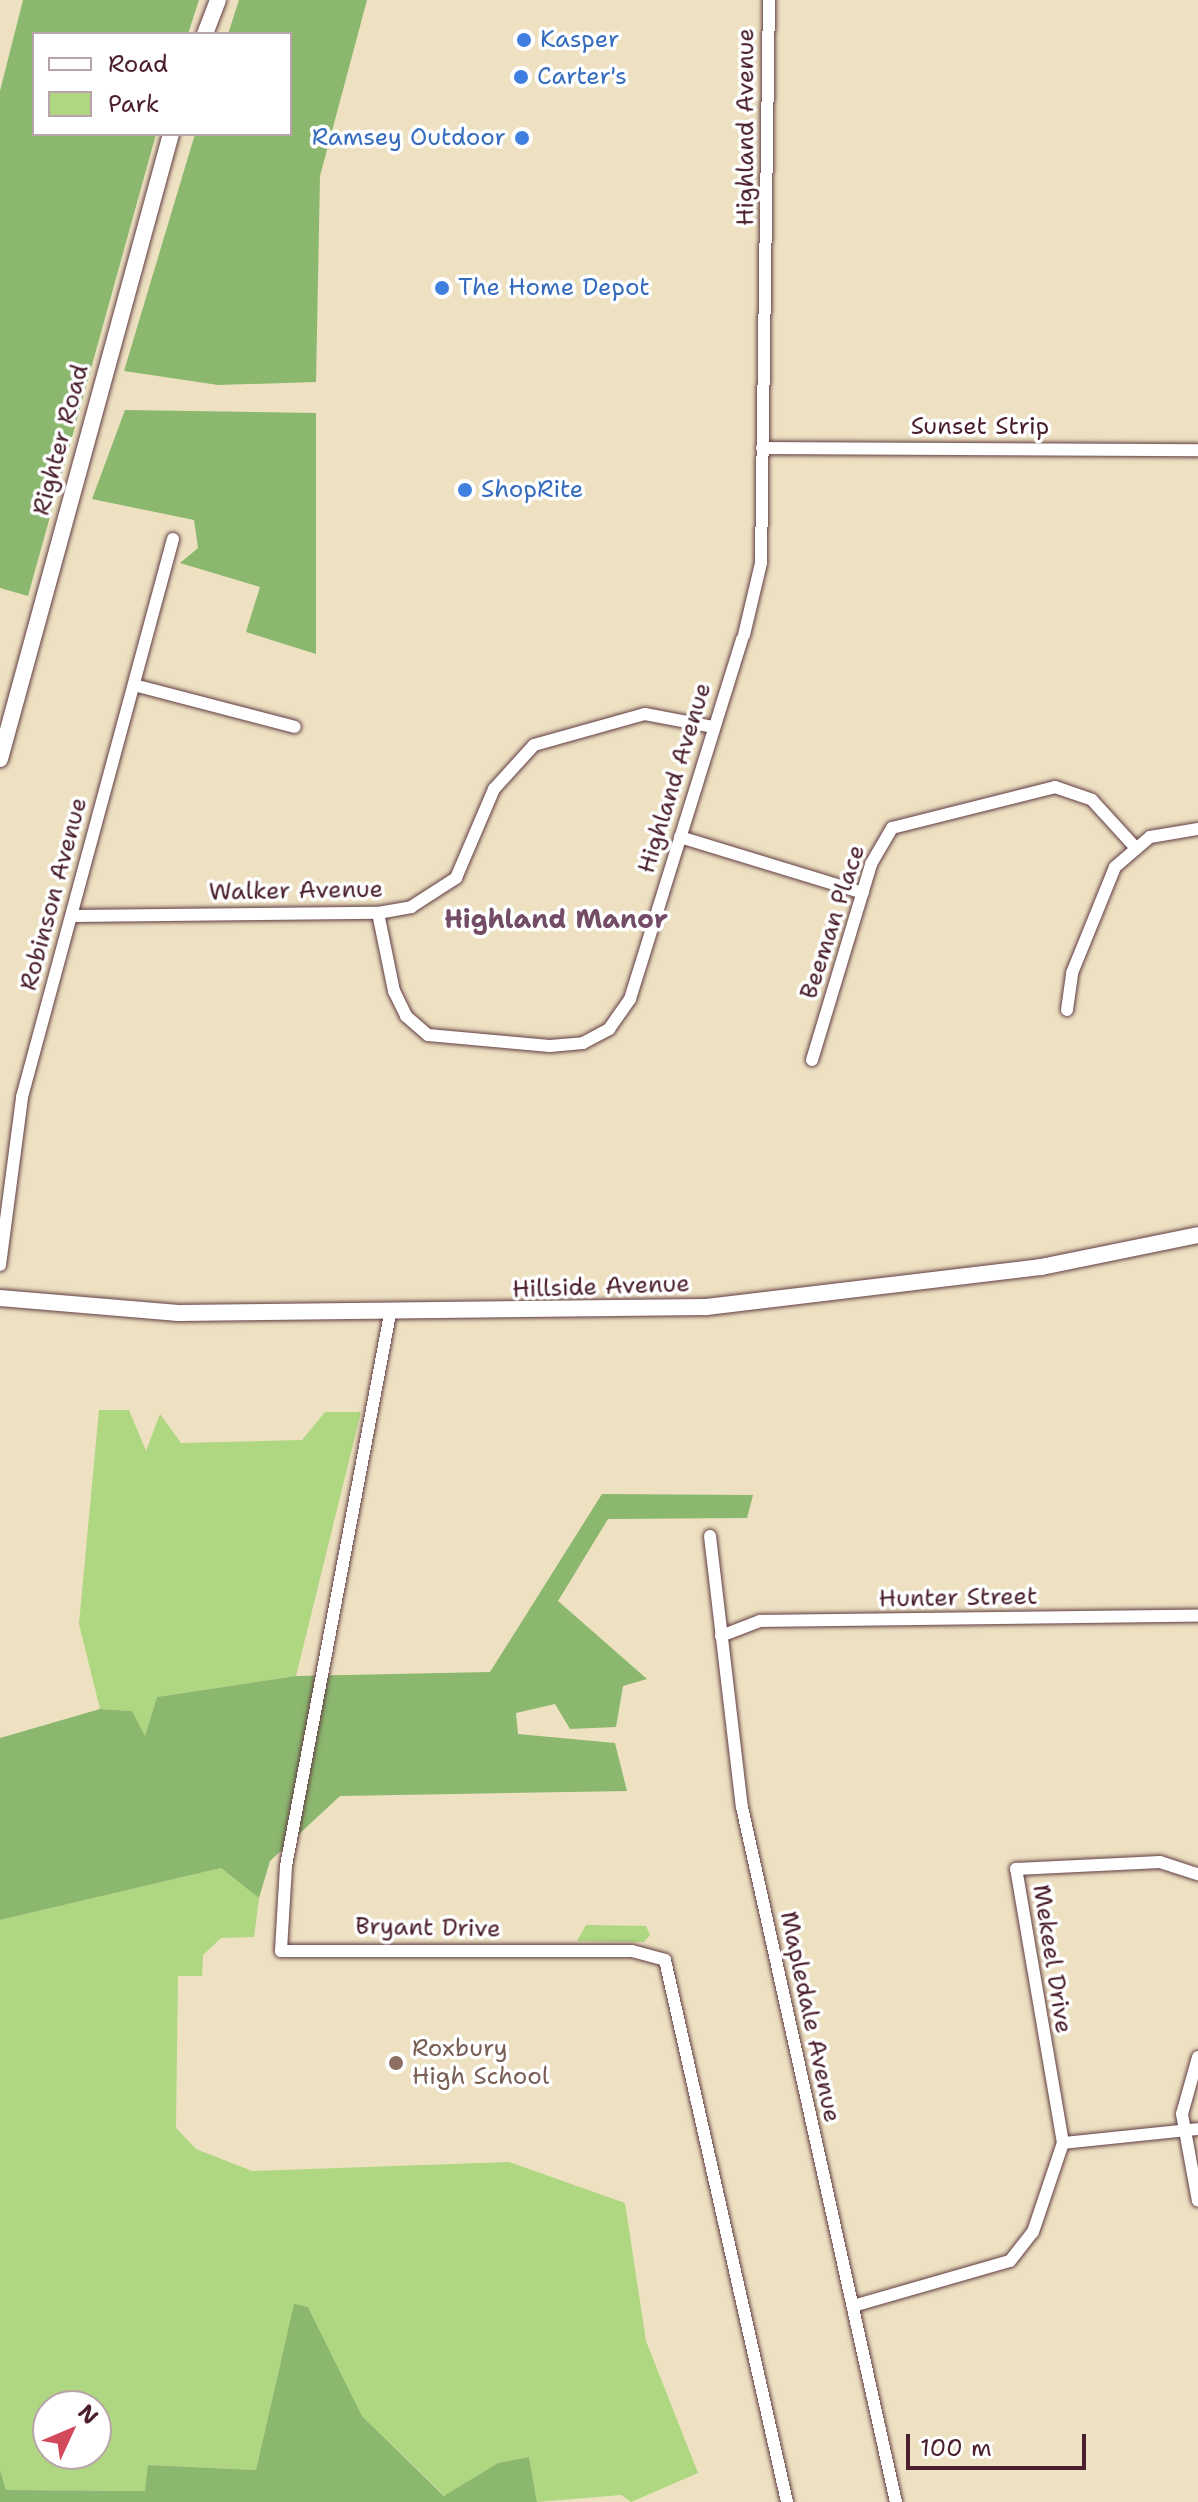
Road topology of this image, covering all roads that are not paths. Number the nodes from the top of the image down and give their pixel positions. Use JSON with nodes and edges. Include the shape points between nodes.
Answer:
{"nodes":[{"id":1,"x":218,"y":0,"type":"edge"},
{"id":2,"x":769,"y":0,"type":"edge"},
{"id":3,"x":206,"y":32,"type":"edge"},
{"id":4,"x":170,"y":136,"type":"edge"},
{"id":5,"x":762,"y":448,"type":"junction"},
{"id":6,"x":1198,"y":450,"type":"edge"},
{"id":7,"x":173,"y":539,"type":"dead end"},
{"id":8,"x":134,"y":685,"type":"junction"},
{"id":9,"x":295,"y":727,"type":"dead end"},
{"id":10,"x":713,"y":727,"type":"junction"},
{"id":11,"x":0,"y":759,"type":"edge"},
{"id":12,"x":1198,"y":829,"type":"edge"},
{"id":13,"x":680,"y":837,"type":"junction"},
{"id":14,"x":1134,"y":846,"type":"junction"},
{"id":15,"x":863,"y":893,"type":"junction"},
{"id":16,"x":378,"y":913,"type":"junction"},
{"id":17,"x":72,"y":916,"type":"junction"},
{"id":18,"x":1067,"y":1010,"type":"dead end"},
{"id":19,"x":812,"y":1060,"type":"dead end"},
{"id":20,"x":1198,"y":1235,"type":"edge"},
{"id":21,"x":0,"y":1265,"type":"edge"},
{"id":22,"x":0,"y":1298,"type":"edge"},
{"id":23,"x":390,"y":1314,"type":"junction"},
{"id":24,"x":710,"y":1536,"type":"dead end"},
{"id":25,"x":1198,"y":1616,"type":"edge"},
{"id":26,"x":721,"y":1636,"type":"junction"},
{"id":27,"x":1198,"y":1874,"type":"edge"},
{"id":28,"x":1198,"y":2057,"type":"edge"},
{"id":29,"x":1192,"y":2129,"type":"edge"},
{"id":30,"x":1063,"y":2143,"type":"junction"},
{"id":31,"x":1198,"y":2201,"type":"edge"},
{"id":32,"x":853,"y":2306,"type":"junction"},
{"id":33,"x":787,"y":2502,"type":"edge"},
{"id":34,"x":896,"y":2502,"type":"edge"}],
"edges":[{"from":1,"to":3,"type":"main road"},
{"from":2,"to":5,"type":"street","name":"Highland Avenue"},
{"from":4,"to":11,"type":"main road","name":"Righter Road"},
{"from":5,"to":6,"type":"street","name":"Sunset Strip"},
{"from":5,"to":10,"type":"street","name":"Highland Avenue","via":[[761,573]]},
{"from":7,"to":8,"type":"street","name":"Robinson Avenue"},
{"from":8,"to":9,"type":"street"},
{"from":8,"to":17,"type":"street","name":"Robinson Avenue"},
{"from":10,"to":13,"type":"street","name":"Highland Avenue"},
{"from":10,"to":16,"type":"street","name":"Walker Avenue","via":[[645,714],[534,745],[494,789],[456,878],[424,901]]},
{"from":12,"to":14,"type":"street","via":[[1173,828]]},
{"from":13,"to":15,"type":"street"},
{"from":13,"to":16,"type":"street","name":"Highland Avenue","via":[[626,1009],[583,1043],[458,1043],[428,1035],[406,1016],[394,991]]},
{"from":14,"to":15,"type":"street","name":"Beeman Place","via":[[1092,800],[1037,788],[892,828]]},
{"from":14,"to":18,"type":"street","via":[[1106,883],[1072,973]]},
{"from":15,"to":19,"type":"street","name":"Beeman Place"},
{"from":16,"to":17,"type":"street","name":"Walker Avenue"},
{"from":17,"to":21,"type":"street","name":"Robinson Avenue","via":[[22,1097]]},
{"from":20,"to":23,"type":"main road","name":"Hillside Avenue","via":[[1041,1267],[784,1300]]},
{"from":22,"to":23,"type":"main road","name":"Hillside Avenue","via":[[178,1313]]},
{"from":23,"to":33,"type":"street","name":"Bryant Drive","via":[[286,1866],[281,1951],[632,1951],[665,1960]]},
{"from":24,"to":26,"type":"street","name":"Mapledale Avenue"},
{"from":25,"to":26,"type":"street","name":"Hunter Street","via":[[760,1621]]},
{"from":26,"to":32,"type":"street","name":"Mapledale Avenue","via":[[742,1807]]},
{"from":27,"to":30,"type":"street","name":"Mekeel Drive","via":[[1160,1862],[1016,1869]]},
{"from":28,"to":29,"type":"street","via":[[1184,2097]]},
{"from":29,"to":30,"type":"street"},
{"from":29,"to":31,"type":"street"},
{"from":30,"to":32,"type":"street","via":[[1033,2232],[1010,2261]]},
{"from":32,"to":34,"type":"street","name":"Mapledale Avenue"}]}
